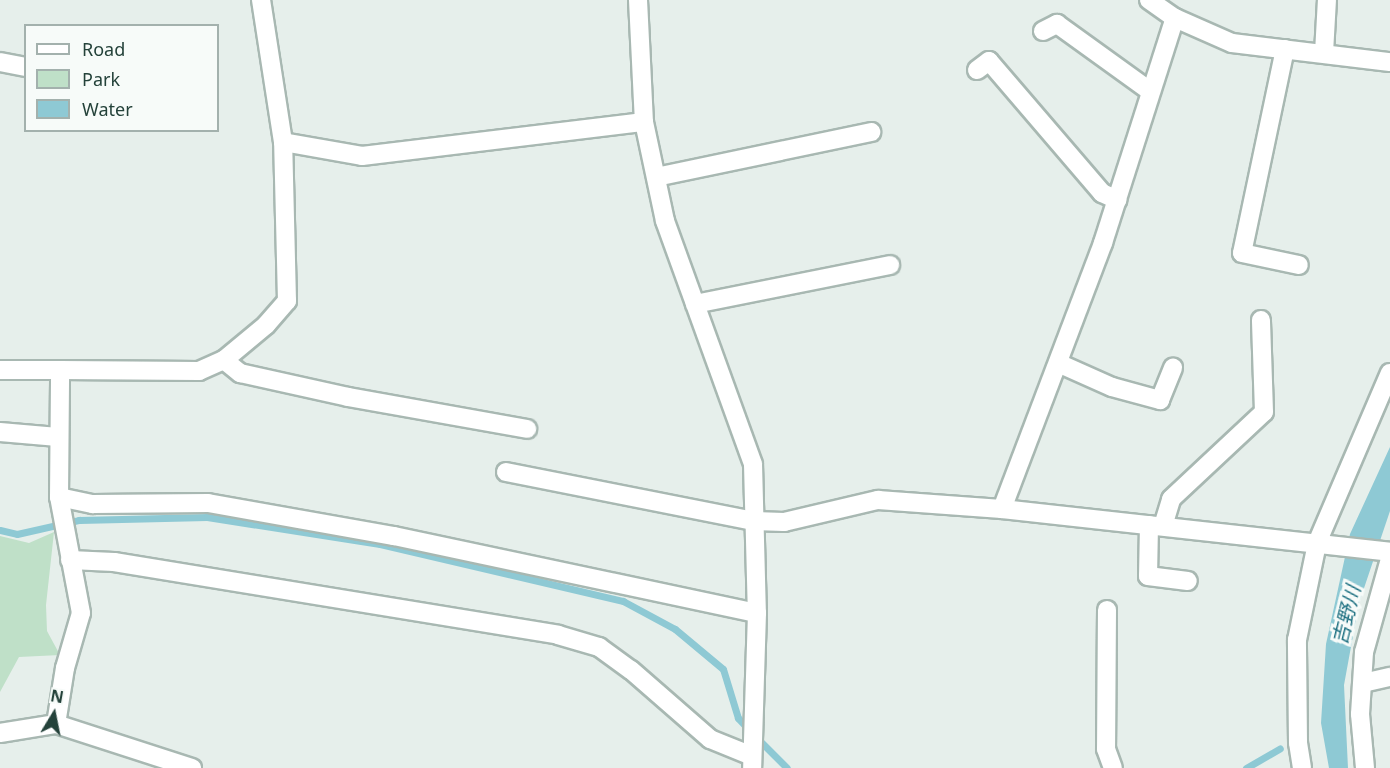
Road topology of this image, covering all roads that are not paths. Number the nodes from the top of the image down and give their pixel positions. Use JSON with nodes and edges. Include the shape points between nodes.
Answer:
{"nodes":[{"id":1,"x":261,"y":0,"type":"edge"},
{"id":2,"x":638,"y":0,"type":"edge"},
{"id":3,"x":1149,"y":0,"type":"edge"},
{"id":4,"x":1328,"y":0,"type":"edge"},
{"id":5,"x":1175,"y":18,"type":"junction"},
{"id":6,"x":1043,"y":31,"type":"dead end"},
{"id":7,"x":1285,"y":49,"type":"junction"},
{"id":8,"x":1324,"y":53,"type":"junction"},
{"id":9,"x":0,"y":62,"type":"edge"},
{"id":10,"x":1390,"y":62,"type":"edge"},
{"id":11,"x":24,"y":67,"type":"edge"},
{"id":12,"x":977,"y":70,"type":"dead end"},
{"id":13,"x":1150,"y":91,"type":"junction"},
{"id":14,"x":644,"y":122,"type":"junction"},
{"id":15,"x":871,"y":132,"type":"dead end"},
{"id":16,"x":283,"y":142,"type":"junction"},
{"id":17,"x":656,"y":177,"type":"junction"},
{"id":18,"x":1118,"y":200,"type":"junction"},
{"id":19,"x":891,"y":265,"type":"dead end"},
{"id":20,"x":1299,"y":265,"type":"dead end"},
{"id":21,"x":695,"y":304,"type":"junction"},
{"id":22,"x":1261,"y":320,"type":"dead end"},
{"id":23,"x":224,"y":360,"type":"junction"},
{"id":24,"x":1058,"y":363,"type":"junction"},
{"id":25,"x":1173,"y":367,"type":"dead end"},
{"id":26,"x":0,"y":370,"type":"edge"},
{"id":27,"x":60,"y":370,"type":"junction"},
{"id":28,"x":1390,"y":373,"type":"edge"},
{"id":29,"x":527,"y":429,"type":"dead end"},
{"id":30,"x":0,"y":432,"type":"edge"},
{"id":31,"x":58,"y":437,"type":"junction"},
{"id":32,"x":506,"y":472,"type":"dead end"},
{"id":33,"x":59,"y":497,"type":"junction"},
{"id":34,"x":1002,"y":509,"type":"junction"},
{"id":35,"x":754,"y":521,"type":"junction"},
{"id":36,"x":1156,"y":526,"type":"junction"},
{"id":37,"x":1326,"y":544,"type":"junction"},
{"id":38,"x":69,"y":551,"type":"junction"},
{"id":39,"x":1387,"y":554,"type":"edge"},
{"id":40,"x":1188,"y":581,"type":"dead end"},
{"id":41,"x":1107,"y":610,"type":"dead end"},
{"id":42,"x":757,"y":613,"type":"junction"},
{"id":43,"x":1390,"y":677,"type":"edge"},
{"id":44,"x":1363,"y":683,"type":"junction"},
{"id":45,"x":56,"y":724,"type":"junction"},
{"id":46,"x":0,"y":733,"type":"edge"},
{"id":47,"x":752,"y":757,"type":"edge"},
{"id":48,"x":192,"y":768,"type":"edge"},
{"id":49,"x":1113,"y":768,"type":"edge"},
{"id":50,"x":1302,"y":768,"type":"edge"},
{"id":51,"x":1365,"y":768,"type":"edge"}],
"edges":[{"from":1,"to":16,"type":"street"},
{"from":2,"to":14,"type":"street"},
{"from":3,"to":5,"type":"street"},
{"from":4,"to":8,"type":"street"},
{"from":5,"to":7,"type":"street","via":[[1232,43]]},
{"from":5,"to":13,"type":"street"},
{"from":6,"to":13,"type":"street","via":[[1057,24]]},
{"from":7,"to":8,"type":"street"},
{"from":7,"to":20,"type":"street","via":[[1242,253]]},
{"from":8,"to":10,"type":"street"},
{"from":9,"to":11,"type":"street"},
{"from":12,"to":18,"type":"street","via":[[989,61],[1102,193]]},
{"from":13,"to":18,"type":"street"},
{"from":14,"to":16,"type":"street","via":[[362,156]]},
{"from":14,"to":17,"type":"street"},
{"from":15,"to":17,"type":"street"},
{"from":16,"to":23,"type":"street","via":[[287,301],[266,325]]},
{"from":17,"to":21,"type":"street","via":[[665,220]]},
{"from":18,"to":24,"type":"street"},
{"from":19,"to":21,"type":"street"},
{"from":21,"to":35,"type":"street","via":[[753,464]]},
{"from":22,"to":36,"type":"street","via":[[1264,412],[1172,499]]},
{"from":23,"to":27,"type":"street","via":[[199,371]]},
{"from":23,"to":29,"type":"street","via":[[240,373]]},
{"from":24,"to":25,"type":"street","via":[[1112,387],[1160,400]]},
{"from":24,"to":34,"type":"street"},
{"from":26,"to":27,"type":"street"},
{"from":27,"to":31,"type":"street"},
{"from":28,"to":37,"type":"street"},
{"from":30,"to":31,"type":"street"},
{"from":31,"to":33,"type":"street"},
{"from":32,"to":35,"type":"street"},
{"from":33,"to":38,"type":"street"},
{"from":33,"to":42,"type":"street","via":[[93,504],[208,503],[405,538]]},
{"from":34,"to":35,"type":"street","via":[[878,500],[784,522]]},
{"from":34,"to":36,"type":"street"},
{"from":35,"to":42,"type":"street"},
{"from":36,"to":37,"type":"street"},
{"from":36,"to":40,"type":"street","via":[[1148,576]]},
{"from":37,"to":39,"type":"street"},
{"from":37,"to":50,"type":"street","via":[[1297,640],[1298,743]]},
{"from":38,"to":45,"type":"street","via":[[81,613],[64,668]]},
{"from":38,"to":47,"type":"street","via":[[114,562],[558,635],[599,647],[710,739]]},
{"from":39,"to":44,"type":"street","via":[[1370,622]]},
{"from":41,"to":49,"type":"street","via":[[1106,738]]},
{"from":42,"to":47,"type":"street"},
{"from":43,"to":44,"type":"street"},
{"from":44,"to":51,"type":"street","via":[[1360,714]]},
{"from":45,"to":46,"type":"street"},
{"from":45,"to":48,"type":"street"}]}
